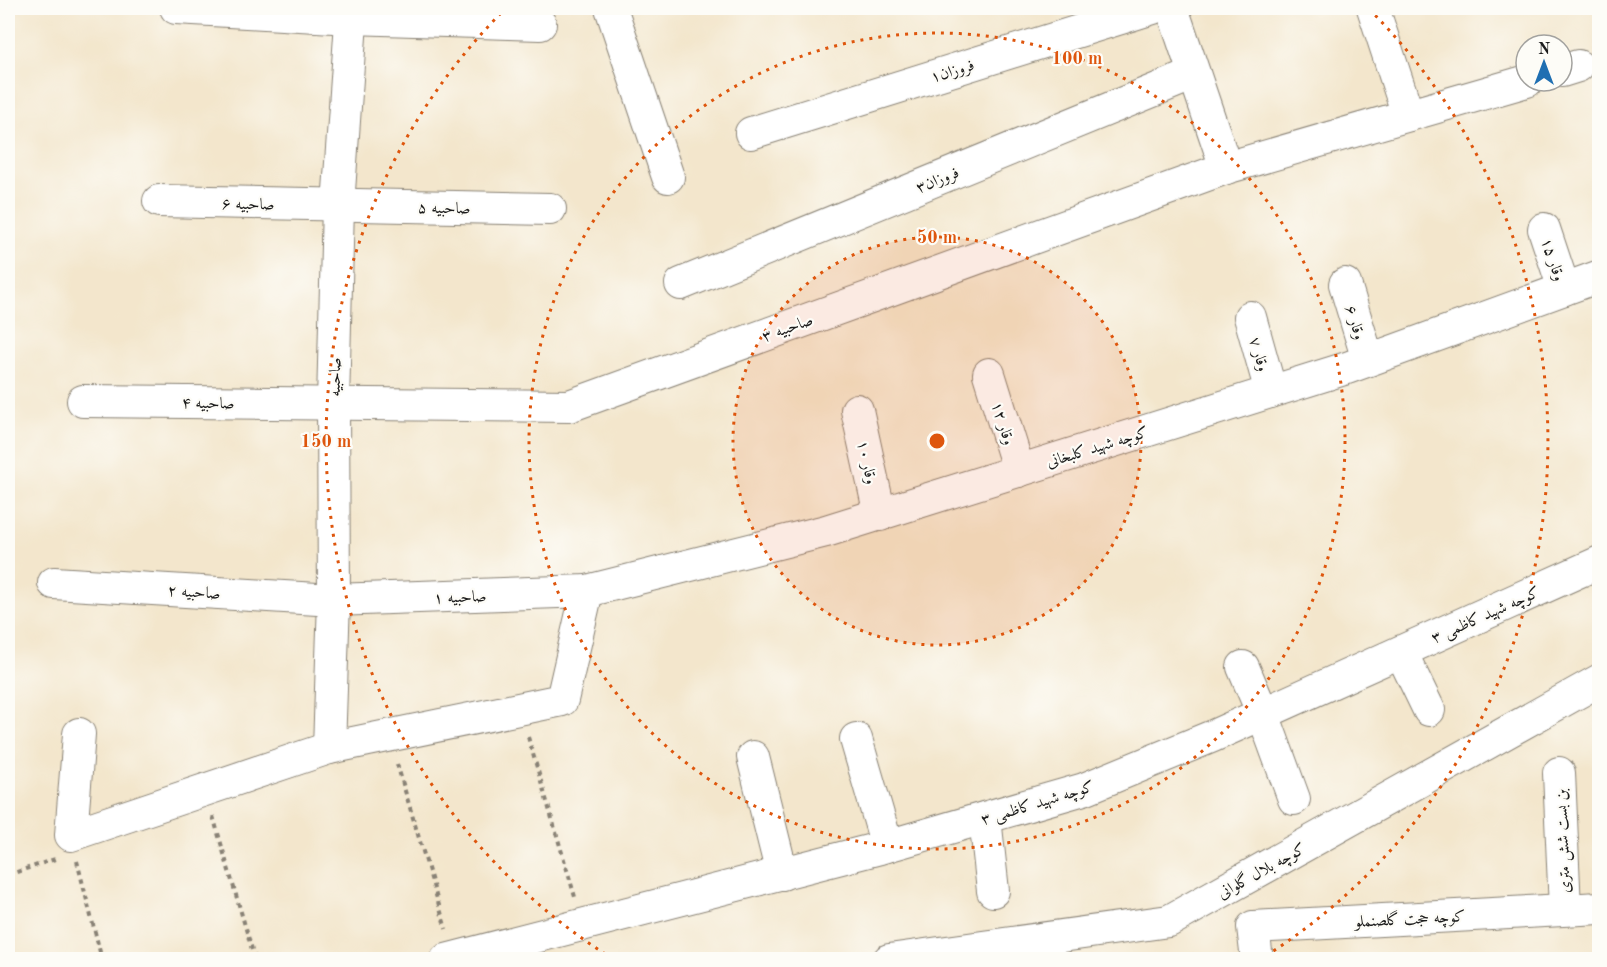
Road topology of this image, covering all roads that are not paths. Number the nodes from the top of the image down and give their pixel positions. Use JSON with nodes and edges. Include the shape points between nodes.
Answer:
{"nodes":[{"id":1,"x":176,"y":8,"type":"edge"},
{"id":2,"x":611,"y":8,"type":"edge"},
{"id":3,"x":1153,"y":8,"type":"edge"},
{"id":4,"x":1172,"y":8,"type":"edge"},
{"id":5,"x":1372,"y":8,"type":"edge"},
{"id":6,"x":352,"y":13,"type":"edge"},
{"id":7,"x":540,"y":24,"type":"dead end"},
{"id":8,"x":1194,"y":74,"type":"junction"},
{"id":9,"x":1514,"y":85,"type":"edge"},
{"id":10,"x":1408,"y":115,"type":"junction"},
{"id":11,"x":751,"y":133,"type":"dead end"},
{"id":12,"x":1226,"y":168,"type":"junction"},
{"id":13,"x":668,"y":177,"type":"dead end"},
{"id":14,"x":159,"y":201,"type":"dead end"},
{"id":15,"x":338,"y":205,"type":"junction"},
{"id":16,"x":550,"y":209,"type":"dead end"},
{"id":17,"x":1544,"y":229,"type":"dead end"},
{"id":18,"x":1599,"y":276,"type":"edge"},
{"id":19,"x":681,"y":284,"type":"dead end"},
{"id":20,"x":1345,"y":284,"type":"dead end"},
{"id":21,"x":1564,"y":289,"type":"junction"},
{"id":22,"x":1250,"y":317,"type":"dead end"},
{"id":23,"x":1368,"y":360,"type":"junction"},
{"id":24,"x":989,"y":374,"type":"dead end"},
{"id":25,"x":1271,"y":392,"type":"junction"},
{"id":26,"x":83,"y":401,"type":"dead end"},
{"id":27,"x":333,"y":403,"type":"junction"},
{"id":28,"x":857,"y":410,"type":"dead end"},
{"id":29,"x":1019,"y":471,"type":"junction"},
{"id":30,"x":880,"y":515,"type":"junction"},
{"id":31,"x":1599,"y":562,"type":"edge"},
{"id":32,"x":54,"y":583,"type":"dead end"},
{"id":33,"x":587,"y":591,"type":"junction"},
{"id":34,"x":334,"y":600,"type":"junction"},
{"id":35,"x":1401,"y":652,"type":"junction"},
{"id":36,"x":1243,"y":668,"type":"dead end"},
{"id":37,"x":1599,"y":680,"type":"edge"},
{"id":38,"x":1429,"y":710,"type":"dead end"},
{"id":39,"x":1263,"y":714,"type":"junction"},
{"id":40,"x":79,"y":734,"type":"dead end"},
{"id":41,"x":856,"y":738,"type":"dead end"},
{"id":42,"x":329,"y":748,"type":"junction"},
{"id":43,"x":753,"y":757,"type":"dead end"},
{"id":44,"x":1559,"y":773,"type":"dead end"},
{"id":45,"x":1294,"y":799,"type":"dead end"},
{"id":46,"x":985,"y":818,"type":"junction"},
{"id":47,"x":887,"y":846,"type":"junction"},
{"id":48,"x":782,"y":874,"type":"junction"},
{"id":49,"x":993,"y":891,"type":"dead end"},
{"id":50,"x":1599,"y":908,"type":"edge"},
{"id":51,"x":1565,"y":909,"type":"junction"},
{"id":52,"x":450,"y":958,"type":"edge"},
{"id":53,"x":889,"y":960,"type":"edge"},
{"id":54,"x":1257,"y":960,"type":"edge"}],
"edges":[{"from":1,"to":6,"type":"street"},
{"from":2,"to":13,"type":"street"},
{"from":3,"to":11,"type":"street","name":"فروزان۱"},
{"from":4,"to":8,"type":"street"},
{"from":5,"to":10,"type":"street"},
{"from":6,"to":7,"type":"street"},
{"from":6,"to":15,"type":"street","name":"صاحبیه"},
{"from":8,"to":12,"type":"street"},
{"from":8,"to":19,"type":"street","name":"فروزان۳"},
{"from":9,"to":10,"type":"street","name":"صاحبیه ۳"},
{"from":10,"to":12,"type":"street","name":"صاحبیه ۳"},
{"from":12,"to":27,"type":"street","name":"صاحبیه ۳","via":[[569,406]]},
{"from":14,"to":15,"type":"street","name":"صاحبیه ۶"},
{"from":15,"to":16,"type":"street","name":"صاحبیه ۵"},
{"from":15,"to":27,"type":"street","name":"صاحبیه"},
{"from":17,"to":21,"type":"street","name":"وقار ۱۵"},
{"from":18,"to":21,"type":"street","name":"کوچه شهید کلبخانی"},
{"from":20,"to":23,"type":"street","name":"وقار ۶"},
{"from":21,"to":23,"type":"street","name":"کوچه شهید کلبخانی"},
{"from":22,"to":25,"type":"street","name":"وقار ۷"},
{"from":23,"to":25,"type":"street","name":"کوچه شهید کلبخانی"},
{"from":24,"to":29,"type":"street","name":"وقار ۱۲"},
{"from":25,"to":29,"type":"street","name":"کوچه شهید کلبخانی"},
{"from":26,"to":27,"type":"street","name":"صاحبیه ۴"},
{"from":27,"to":34,"type":"street","name":"صاحبیه"},
{"from":28,"to":30,"type":"street","name":"وقار ۱۰"},
{"from":29,"to":30,"type":"street","name":"کوچه شهید کلبخانی"},
{"from":30,"to":33,"type":"street","name":"کوچه شهید کلبخانی"},
{"from":31,"to":35,"type":"street","name":"کوچه شهید کاظمی ۳"},
{"from":32,"to":34,"type":"street","name":"صاحبیه ۲"},
{"from":33,"to":34,"type":"street","name":"صاحبیه ۱"},
{"from":33,"to":42,"type":"street","via":[[562,700]]},
{"from":34,"to":42,"type":"street","name":"صاحبیه"},
{"from":35,"to":38,"type":"street"},
{"from":35,"to":39,"type":"street","name":"کوچه شهید کاظمی ۳"},
{"from":36,"to":39,"type":"street"},
{"from":37,"to":53,"type":"street","name":"کوچه بلال گلوانی","via":[[1169,921]]},
{"from":39,"to":45,"type":"street"},
{"from":39,"to":46,"type":"street","name":"کوچه شهید کاظمی ۳","via":[[1084,789]]},
{"from":40,"to":42,"type":"street","via":[[73,844],[206,790]]},
{"from":41,"to":47,"type":"street"},
{"from":43,"to":48,"type":"street"},
{"from":44,"to":51,"type":"street","name":"بن بست شش متری"},
{"from":46,"to":47,"type":"street","name":"کوچه شهید کاظمی ۳"},
{"from":46,"to":49,"type":"street"},
{"from":47,"to":48,"type":"street","name":"کوچه شهید کاظمی ۳"},
{"from":48,"to":52,"type":"street","name":"کوچه شهید کاظمی ۳"},
{"from":50,"to":51,"type":"street","name":"کوچه حجت گلصنملو"},
{"from":51,"to":54,"type":"street","name":"کوچه حجت گلصنملو","via":[[1253,927]]}]}
